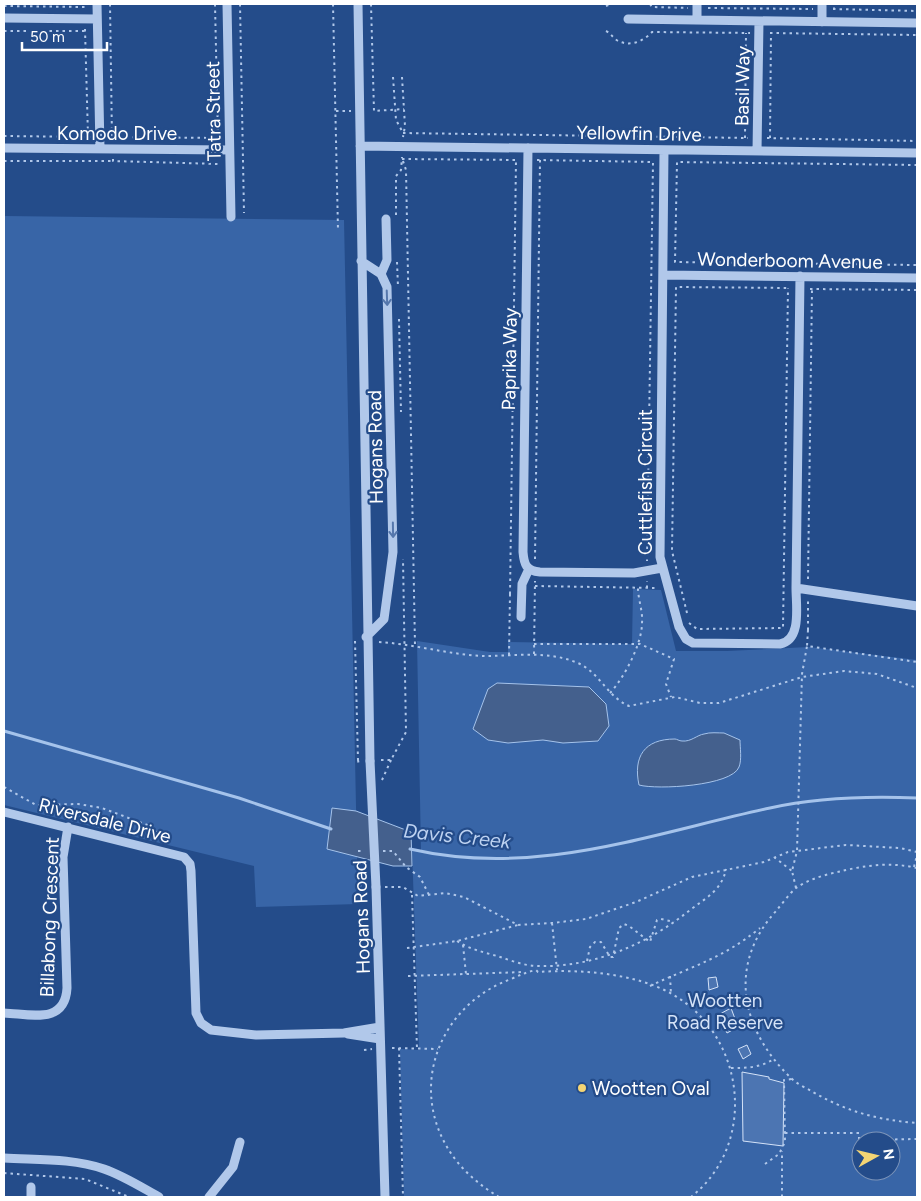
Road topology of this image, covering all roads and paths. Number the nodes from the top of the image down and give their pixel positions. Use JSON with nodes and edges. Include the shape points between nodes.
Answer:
{"nodes":[{"id":1,"x":97,"y":4,"type":"edge"},
{"id":2,"x":110,"y":4,"type":"edge"},
{"id":3,"x":215,"y":4,"type":"edge"},
{"id":4,"x":227,"y":4,"type":"edge"},
{"id":5,"x":240,"y":4,"type":"edge"},
{"id":6,"x":333,"y":4,"type":"edge"},
{"id":7,"x":358,"y":4,"type":"edge"},
{"id":8,"x":371,"y":4,"type":"edge"},
{"id":9,"x":611,"y":4,"type":"edge"},
{"id":10,"x":650,"y":4,"type":"edge"},
{"id":11,"x":685,"y":4,"type":"edge"},
{"id":12,"x":710,"y":4,"type":"edge"},
{"id":13,"x":810,"y":4,"type":"edge"},
{"id":14,"x":834,"y":4,"type":"edge"},
{"id":15,"x":4,"y":6,"type":"edge"},
{"id":16,"x":606,"y":6,"type":"dead end"},
{"id":17,"x":697,"y":6,"type":"edge"},
{"id":18,"x":822,"y":6,"type":"edge"},
{"id":19,"x":85,"y":7,"type":"dead end"},
{"id":20,"x":685,"y":7,"type":"junction"},
{"id":21,"x":710,"y":8,"type":"junction"},
{"id":22,"x":810,"y":9,"type":"junction"},
{"id":23,"x":834,"y":10,"type":"junction"},
{"id":24,"x":917,"y":11,"type":"edge"},
{"id":25,"x":4,"y":18,"type":"edge"},
{"id":26,"x":85,"y":19,"type":"junction"},
{"id":27,"x":97,"y":19,"type":"junction"},
{"id":28,"x":628,"y":19,"type":"dead end"},
{"id":29,"x":697,"y":20,"type":"junction"},
{"id":30,"x":759,"y":21,"type":"junction"},
{"id":31,"x":822,"y":22,"type":"junction"},
{"id":32,"x":917,"y":23,"type":"edge"},
{"id":33,"x":4,"y":31,"type":"edge"},
{"id":34,"x":86,"y":31,"type":"junction"},
{"id":35,"x":746,"y":33,"type":"dead end"},
{"id":36,"x":771,"y":33,"type":"dead end"},
{"id":37,"x":402,"y":77,"type":"dead end"},
{"id":38,"x":393,"y":78,"type":"dead end"},
{"id":39,"x":395,"y":109,"type":"junction"},
{"id":40,"x":404,"y":109,"type":"junction"},
{"id":41,"x":402,"y":133,"type":"junction"},
{"id":42,"x":88,"y":137,"type":"dead end"},
{"id":43,"x":745,"y":138,"type":"junction"},
{"id":44,"x":758,"y":138,"type":"junction"},
{"id":45,"x":770,"y":138,"type":"junction"},
{"id":46,"x":917,"y":141,"type":"edge"},
{"id":47,"x":360,"y":146,"type":"junction"},
{"id":48,"x":4,"y":148,"type":"edge"},
{"id":49,"x":528,"y":148,"type":"junction"},
{"id":50,"x":100,"y":149,"type":"junction"},
{"id":51,"x":113,"y":149,"type":"junction"},
{"id":52,"x":218,"y":150,"type":"junction"},
{"id":53,"x":230,"y":150,"type":"junction"},
{"id":54,"x":664,"y":150,"type":"junction"},
{"id":55,"x":757,"y":151,"type":"junction"},
{"id":56,"x":917,"y":153,"type":"edge"},
{"id":57,"x":516,"y":160,"type":"junction"},
{"id":58,"x":528,"y":160,"type":"junction"},
{"id":59,"x":540,"y":160,"type":"junction"},
{"id":60,"x":4,"y":161,"type":"edge"},
{"id":61,"x":113,"y":162,"type":"junction"},
{"id":62,"x":917,"y":165,"type":"edge"},
{"id":63,"x":219,"y":171,"type":"dead end"},
{"id":64,"x":244,"y":213,"type":"dead end"},
{"id":65,"x":231,"y":218,"type":"dead end"},
{"id":66,"x":386,"y":219,"type":"dead end"},
{"id":67,"x":338,"y":230,"type":"dead end"},
{"id":68,"x":361,"y":261,"type":"junction"},
{"id":69,"x":917,"y":266,"type":"edge"},
{"id":70,"x":381,"y":274,"type":"junction"},
{"id":71,"x":663,"y":275,"type":"junction"},
{"id":72,"x":800,"y":276,"type":"junction"},
{"id":73,"x":917,"y":278,"type":"edge"},
{"id":74,"x":788,"y":288,"type":"junction"},
{"id":75,"x":800,"y":288,"type":"junction"},
{"id":76,"x":812,"y":288,"type":"junction"},
{"id":77,"x":917,"y":290,"type":"edge"},
{"id":78,"x":662,"y":568,"type":"junction"},
{"id":79,"x":532,"y":570,"type":"junction"},
{"id":80,"x":648,"y":572,"type":"junction"},
{"id":81,"x":535,"y":586,"type":"junction"},
{"id":82,"x":638,"y":588,"type":"junction"},
{"id":83,"x":647,"y":588,"type":"dead end"},
{"id":84,"x":796,"y":588,"type":"junction"},
{"id":85,"x":808,"y":590,"type":"junction"},
{"id":86,"x":510,"y":594,"type":"dead end"},
{"id":87,"x":917,"y":606,"type":"edge"},
{"id":88,"x":521,"y":617,"type":"dead end"},
{"id":89,"x":783,"y":628,"type":"junction"},
{"id":90,"x":795,"y":629,"type":"junction"},
{"id":91,"x":808,"y":630,"type":"junction"},
{"id":92,"x":366,"y":637,"type":"junction"},
{"id":93,"x":355,"y":641,"type":"dead end"},
{"id":94,"x":379,"y":642,"type":"dead end"},
{"id":95,"x":404,"y":644,"type":"junction"},
{"id":96,"x":534,"y":644,"type":"junction"},
{"id":97,"x":638,"y":645,"type":"junction"},
{"id":98,"x":415,"y":646,"type":"junction"},
{"id":99,"x":808,"y":646,"type":"junction"},
{"id":100,"x":534,"y":654,"type":"junction"},
{"id":101,"x":917,"y":662,"type":"edge"},
{"id":102,"x":802,"y":677,"type":"junction"},
{"id":103,"x":917,"y":688,"type":"edge"},
{"id":104,"x":610,"y":693,"type":"junction"},
{"id":105,"x":671,"y":698,"type":"junction"},
{"id":106,"x":358,"y":760,"type":"dead end"},
{"id":107,"x":392,"y":760,"type":"dead end"},
{"id":108,"x":4,"y":787,"type":"edge"},
{"id":109,"x":4,"y":812,"type":"edge"},
{"id":110,"x":68,"y":827,"type":"junction"},
{"id":111,"x":166,"y":844,"type":"dead end"},
{"id":112,"x":358,"y":851,"type":"dead end"},
{"id":113,"x":367,"y":851,"type":"dead end"},
{"id":114,"x":376,"y":851,"type":"dead end"},
{"id":115,"x":797,"y":851,"type":"junction"},
{"id":116,"x":917,"y":853,"type":"edge"},
{"id":117,"x":774,"y":857,"type":"junction"},
{"id":118,"x":914,"y":867,"type":"junction"},
{"id":119,"x":917,"y":868,"type":"edge"},
{"id":120,"x":726,"y":869,"type":"junction"},
{"id":121,"x":792,"y":871,"type":"junction"},
{"id":122,"x":381,"y":887,"type":"junction"},
{"id":123,"x":796,"y":888,"type":"junction"},
{"id":124,"x":412,"y":895,"type":"junction"},
{"id":125,"x":429,"y":895,"type":"junction"},
{"id":126,"x":674,"y":922,"type":"junction"},
{"id":127,"x":552,"y":923,"type":"junction"},
{"id":128,"x":518,"y":925,"type":"junction"},
{"id":129,"x":761,"y":927,"type":"junction"},
{"id":130,"x":653,"y":935,"type":"junction"},
{"id":131,"x":646,"y":939,"type":"junction"},
{"id":132,"x":457,"y":941,"type":"junction"},
{"id":133,"x":463,"y":944,"type":"junction"},
{"id":134,"x":407,"y":948,"type":"dead end"},
{"id":135,"x":412,"y":948,"type":"junction"},
{"id":136,"x":615,"y":952,"type":"junction"},
{"id":137,"x":609,"y":954,"type":"junction"},
{"id":138,"x":587,"y":961,"type":"junction"},
{"id":139,"x":556,"y":965,"type":"junction"},
{"id":140,"x":536,"y":966,"type":"junction"},
{"id":141,"x":536,"y":970,"type":"junction"},
{"id":142,"x":557,"y":971,"type":"junction"},
{"id":143,"x":526,"y":972,"type":"junction"},
{"id":144,"x":466,"y":974,"type":"junction"},
{"id":145,"x":408,"y":976,"type":"dead end"},
{"id":146,"x":414,"y":976,"type":"junction"},
{"id":147,"x":670,"y":976,"type":"junction"},
{"id":148,"x":650,"y":986,"type":"junction"},
{"id":149,"x":672,"y":994,"type":"junction"},
{"id":150,"x":4,"y":1013,"type":"edge"},
{"id":151,"x":380,"y":1027,"type":"junction"},
{"id":152,"x":344,"y":1033,"type":"junction"},
{"id":153,"x":380,"y":1044,"type":"junction"},
{"id":154,"x":399,"y":1048,"type":"junction"},
{"id":155,"x":417,"y":1049,"type":"junction"},
{"id":156,"x":438,"y":1049,"type":"junction"},
{"id":157,"x":364,"y":1050,"type":"dead end"},
{"id":158,"x":774,"y":1059,"type":"junction"},
{"id":159,"x":730,"y":1068,"type":"junction"},
{"id":160,"x":792,"y":1079,"type":"junction"},
{"id":161,"x":917,"y":1123,"type":"edge"},
{"id":162,"x":785,"y":1133,"type":"junction"},
{"id":163,"x":917,"y":1139,"type":"edge"},
{"id":164,"x":240,"y":1142,"type":"dead end"},
{"id":165,"x":782,"y":1148,"type":"junction"},
{"id":166,"x":4,"y":1158,"type":"edge"},
{"id":167,"x":764,"y":1164,"type":"dead end"},
{"id":168,"x":4,"y":1173,"type":"edge"},
{"id":169,"x":31,"y":1188,"type":"dead end"},
{"id":170,"x":151,"y":1194,"type":"edge"},
{"id":171,"x":31,"y":1197,"type":"edge"},
{"id":172,"x":130,"y":1197,"type":"edge"},
{"id":173,"x":159,"y":1197,"type":"edge"},
{"id":174,"x":209,"y":1197,"type":"edge"},
{"id":175,"x":385,"y":1197,"type":"edge"},
{"id":176,"x":403,"y":1197,"type":"edge"},
{"id":177,"x":499,"y":1197,"type":"edge"},
{"id":178,"x":691,"y":1197,"type":"edge"},
{"id":179,"x":782,"y":1197,"type":"edge"}],
"edges":[{"from":1,"to":27,"type":"street"},
{"from":2,"to":51,"type":"path"},
{"from":3,"to":52,"type":"path"},
{"from":4,"to":53,"type":"street","name":"Tatra Street"},
{"from":5,"to":64,"type":"path"},
{"from":6,"to":67,"type":"path"},
{"from":7,"to":47,"type":"street","name":"Hogans Road"},
{"from":8,"to":39,"type":"path","via":[[374,111]]},
{"from":9,"to":16,"type":"path"},
{"from":10,"to":20,"type":"path","via":[[652,7]]},
{"from":11,"to":20,"type":"path"},
{"from":12,"to":21,"type":"path"},
{"from":13,"to":22,"type":"path"},
{"from":14,"to":23,"type":"path"},
{"from":15,"to":19,"type":"path"},
{"from":17,"to":20,"type":"path"},
{"from":17,"to":21,"type":"path"},
{"from":17,"to":29,"type":"street"},
{"from":18,"to":22,"type":"path"},
{"from":18,"to":23,"type":"path"},
{"from":18,"to":31,"type":"street"},
{"from":21,"to":22,"type":"path"},
{"from":23,"to":24,"type":"path"},
{"from":25,"to":26,"type":"street"},
{"from":26,"to":27,"type":"street"},
{"from":26,"to":34,"type":"path"},
{"from":27,"to":50,"type":"street"},
{"from":28,"to":29,"type":"street"},
{"from":29,"to":30,"type":"street"},
{"from":30,"to":31,"type":"street"},
{"from":30,"to":44,"type":"street","name":"Basil Way"},
{"from":31,"to":32,"type":"street"},
{"from":33,"to":34,"type":"path"},
{"from":34,"to":42,"type":"path"},
{"from":35,"to":43,"type":"path"},
{"from":36,"to":45,"type":"path"},
{"from":37,"to":40,"type":"path"},
{"from":38,"to":39,"type":"path"},
{"from":39,"to":40,"type":"path"},
{"from":39,"to":41,"type":"path"},
{"from":40,"to":41,"type":"path"},
{"from":41,"to":43,"type":"path"},
{"from":43,"to":44,"type":"path"},
{"from":44,"to":45,"type":"path"},
{"from":44,"to":55,"type":"street","name":"Basil Way"},
{"from":45,"to":46,"type":"path"},
{"from":47,"to":49,"type":"street","name":"Yellowfin Drive"},
{"from":47,"to":68,"type":"street","name":"Hogans Road"},
{"from":48,"to":50,"type":"street","name":"Komodo Drive"},
{"from":49,"to":54,"type":"street","name":"Yellowfin Drive"},
{"from":49,"to":58,"type":"street","name":"Paprika Way"},
{"from":50,"to":51,"type":"street","name":"Komodo Drive"},
{"from":51,"to":52,"type":"street","name":"Komodo Drive"},
{"from":51,"to":61,"type":"path"},
{"from":52,"to":53,"type":"street","name":"Komodo Drive"},
{"from":53,"to":65,"type":"street","name":"Tatra Street"},
{"from":54,"to":55,"type":"street","name":"Yellowfin Drive"},
{"from":54,"to":71,"type":"street","name":"Cuttlefish Circuit"},
{"from":55,"to":56,"type":"street","name":"Yellowfin Drive"},
{"from":57,"to":58,"type":"path"},
{"from":57,"to":86,"type":"path"},
{"from":57,"to":98,"type":"path","via":[[402,159],[406,170]]},
{"from":58,"to":59,"type":"path"},
{"from":58,"to":79,"type":"street","name":"Paprika Way","via":[[523,552],[525,565]]},
{"from":59,"to":79,"type":"path"},
{"from":59,"to":80,"type":"path","via":[[652,162]]},
{"from":60,"to":61,"type":"path"},
{"from":61,"to":63,"type":"path","via":[[219,162]]},
{"from":62,"to":69,"type":"path","via":[[677,162],[676,262]]},
{"from":66,"to":70,"type":"street","via":[[387,260]]},
{"from":68,"to":70,"type":"street"},
{"from":68,"to":92,"type":"street","name":"Hogans Road"},
{"from":70,"to":92,"type":"street","name":"Hogans Road","one_way":true,"via":[[387,292],[393,552],[384,619]]},
{"from":71,"to":72,"type":"street","name":"Wonderboom Avenue"},
{"from":71,"to":78,"type":"street","name":"Cuttlefish Circuit"},
{"from":72,"to":73,"type":"street","name":"Wonderboom Avenue"},
{"from":72,"to":75,"type":"street"},
{"from":74,"to":75,"type":"path"},
{"from":74,"to":89,"type":"path"},
{"from":74,"to":89,"type":"path","via":[[676,287],[672,551],[689,623],[697,628]]},
{"from":75,"to":76,"type":"path"},
{"from":75,"to":84,"type":"street"},
{"from":76,"to":77,"type":"path"},
{"from":76,"to":85,"type":"path"},
{"from":78,"to":80,"type":"street"},
{"from":78,"to":90,"type":"street","name":"Cuttlefish Circuit","via":[[680,627],[692,643],[780,644],[792,638]]},
{"from":79,"to":80,"type":"street"},
{"from":79,"to":81,"type":"path"},
{"from":79,"to":88,"type":"street","via":[[522,584]]},
{"from":81,"to":82,"type":"path"},
{"from":81,"to":96,"type":"path"},
{"from":82,"to":83,"type":"path"},
{"from":82,"to":97,"type":"path","via":[[642,625]]},
{"from":84,"to":85,"type":"street"},
{"from":84,"to":90,"type":"street"},
{"from":85,"to":87,"type":"street"},
{"from":85,"to":91,"type":"path"},
{"from":89,"to":90,"type":"path"},
{"from":90,"to":91,"type":"path"},
{"from":91,"to":99,"type":"path"},
{"from":92,"to":122,"type":"street","name":"Hogans Road","bridge":true,"via":[[370,761]]},
{"from":93,"to":106,"type":"path"},
{"from":94,"to":95,"type":"path"},
{"from":95,"to":98,"type":"path"},
{"from":95,"to":107,"type":"path","via":[[406,732]]},
{"from":96,"to":97,"type":"path"},
{"from":96,"to":100,"type":"path"},
{"from":97,"to":104,"type":"path"},
{"from":97,"to":105,"type":"path","via":[[674,659],[666,684]]},
{"from":98,"to":100,"type":"path","via":[[484,656]]},
{"from":99,"to":101,"type":"path"},
{"from":99,"to":102,"type":"path"},
{"from":100,"to":104,"type":"path","via":[[581,665]]},
{"from":102,"to":103,"type":"path","via":[[844,671],[877,674]]},
{"from":102,"to":105,"type":"path","via":[[719,702]]},
{"from":102,"to":115,"type":"path"},
{"from":104,"to":105,"type":"path","via":[[629,706]]},
{"from":108,"to":111,"type":"path","via":[[43,806],[78,804],[102,808],[150,826],[166,839]]},
{"from":109,"to":110,"type":"street","name":"Riversdale Drive"},
{"from":110,"to":150,"type":"street","name":"Billabong Crescent","via":[[63,848],[65,1002],[51,1014]]},
{"from":110,"to":152,"type":"street","name":"Riversdale Drive","via":[[179,855],[190,864],[196,1007],[198,1018],[205,1027],[256,1036]]},
{"from":112,"to":113,"type":"path"},
{"from":114,"to":125,"type":"path","via":[[393,852],[420,877]]},
{"from":115,"to":116,"type":"path","via":[[846,845],[900,848]]},
{"from":115,"to":117,"type":"path"},
{"from":115,"to":121,"type":"path"},
{"from":116,"to":118,"type":"path"},
{"from":117,"to":120,"type":"path"},
{"from":117,"to":121,"type":"path"},
{"from":118,"to":119,"type":"path"},
{"from":118,"to":123,"type":"path","via":[[858,867],[825,875]]},
{"from":120,"to":126,"type":"path","via":[[720,888]]},
{"from":120,"to":127,"type":"path","via":[[692,877],[636,902],[586,919]]},
{"from":121,"to":123,"type":"path"},
{"from":122,"to":124,"type":"path","via":[[403,887]]},
{"from":122,"to":151,"type":"street","name":"Hogans Road"},
{"from":123,"to":129,"type":"path"},
{"from":124,"to":125,"type":"path"},
{"from":124,"to":135,"type":"path"},
{"from":125,"to":128,"type":"path","via":[[464,897]]},
{"from":126,"to":130,"type":"path"},
{"from":126,"to":130,"type":"path","via":[[659,919]]},
{"from":127,"to":128,"type":"path"},
{"from":127,"to":139,"type":"path"},
{"from":128,"to":132,"type":"path"},
{"from":129,"to":147,"type":"path","via":[[704,964]]},
{"from":129,"to":158,"type":"path","via":[[751,947],[745,991],[757,1033]]},
{"from":130,"to":131,"type":"path"},
{"from":130,"to":131,"type":"path","via":[[650,942]]},
{"from":131,"to":136,"type":"path"},
{"from":131,"to":136,"type":"path","via":[[629,926],[622,925]]},
{"from":132,"to":133,"type":"path"},
{"from":132,"to":135,"type":"path"},
{"from":133,"to":140,"type":"path"},
{"from":133,"to":144,"type":"path"},
{"from":134,"to":135,"type":"path"},
{"from":135,"to":146,"type":"path"},
{"from":136,"to":137,"type":"path"},
{"from":137,"to":138,"type":"path"},
{"from":137,"to":138,"type":"path","via":[[603,944],[595,942],[590,947]]},
{"from":138,"to":139,"type":"path"},
{"from":139,"to":140,"type":"path"},
{"from":139,"to":142,"type":"path"},
{"from":140,"to":141,"type":"path"},
{"from":141,"to":142,"type":"path"},
{"from":141,"to":143,"type":"path"},
{"from":142,"to":148,"type":"path","via":[[595,972]]},
{"from":143,"to":144,"type":"path"},
{"from":143,"to":156,"type":"path","via":[[475,997],[452,1022]]},
{"from":144,"to":146,"type":"path"},
{"from":145,"to":146,"type":"path"},
{"from":146,"to":155,"type":"path"},
{"from":147,"to":148,"type":"path"},
{"from":147,"to":149,"type":"path"},
{"from":148,"to":149,"type":"path"},
{"from":149,"to":159,"type":"path","via":[[707,1025],[721,1045]]},
{"from":151,"to":152,"type":"street","name":"Riversdale Drive"},
{"from":151,"to":153,"type":"street","name":"Hogans Road"},
{"from":152,"to":153,"type":"street","name":"Riversdale Drive"},
{"from":153,"to":154,"type":"path"},
{"from":153,"to":157,"type":"path"},
{"from":153,"to":175,"type":"street","name":"Hogans Road"},
{"from":154,"to":155,"type":"path"},
{"from":154,"to":176,"type":"path"},
{"from":155,"to":156,"type":"path"},
{"from":156,"to":177,"type":"path","via":[[431,1090],[438,1128],[462,1167]]},
{"from":158,"to":159,"type":"path","via":[[763,1066]]},
{"from":158,"to":160,"type":"path"},
{"from":159,"to":178,"type":"path","via":[[736,1099],[733,1134],[722,1161],[704,1186]]},
{"from":160,"to":161,"type":"path","via":[[851,1112]]},
{"from":160,"to":162,"type":"path","via":[[784,1080]]},
{"from":162,"to":163,"type":"path","via":[[859,1133],[859,1140]]},
{"from":162,"to":165,"type":"path","via":[[786,1142]]},
{"from":164,"to":174,"type":"street","via":[[233,1167]]},
{"from":165,"to":167,"type":"path"},
{"from":165,"to":179,"type":"path"},
{"from":166,"to":170,"type":"street","via":[[66,1161],[92,1166],[124,1177]]},
{"from":168,"to":172,"type":"path","via":[[85,1179]]},
{"from":169,"to":171,"type":"street"},
{"from":170,"to":173,"type":"street"}]}
